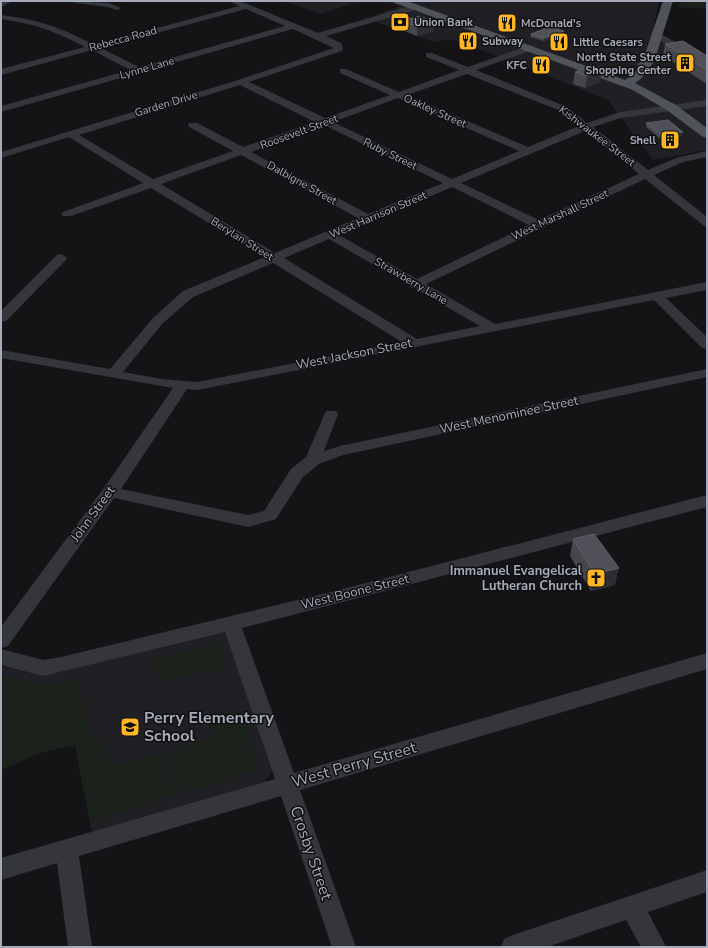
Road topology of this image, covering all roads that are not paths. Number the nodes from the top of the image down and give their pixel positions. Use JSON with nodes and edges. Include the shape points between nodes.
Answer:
{"nodes":[{"id":1,"x":9,"y":1,"type":"edge"},
{"id":2,"x":76,"y":1,"type":"edge"},
{"id":3,"x":233,"y":1,"type":"edge"},
{"id":4,"x":398,"y":1,"type":"edge"},
{"id":5,"x":668,"y":1,"type":"edge"},
{"id":6,"x":1,"y":5,"type":"edge"},
{"id":7,"x":245,"y":7,"type":"junction"},
{"id":8,"x":117,"y":8,"type":"dead end"},
{"id":9,"x":416,"y":8,"type":"junction"},
{"id":10,"x":1,"y":17,"type":"edge"},
{"id":11,"x":294,"y":26,"type":"junction"},
{"id":12,"x":657,"y":35,"type":"junction"},
{"id":13,"x":318,"y":36,"type":"junction"},
{"id":14,"x":94,"y":47,"type":"junction"},
{"id":15,"x":530,"y":48,"type":"junction"},
{"id":16,"x":429,"y":55,"type":"dead end"},
{"id":17,"x":706,"y":62,"type":"edge"},
{"id":18,"x":468,"y":70,"type":"junction"},
{"id":19,"x":139,"y":71,"type":"junction"},
{"id":20,"x":343,"y":71,"type":"dead end"},
{"id":21,"x":1,"y":72,"type":"edge"},
{"id":22,"x":241,"y":82,"type":"junction"},
{"id":23,"x":631,"y":86,"type":"junction"},
{"id":24,"x":400,"y":95,"type":"junction"},
{"id":25,"x":707,"y":103,"type":"edge"},
{"id":26,"x":672,"y":108,"type":"junction"},
{"id":27,"x":1,"y":109,"type":"edge"},
{"id":28,"x":326,"y":122,"type":"junction"},
{"id":29,"x":193,"y":125,"type":"dead end"},
{"id":30,"x":587,"y":126,"type":"junction"},
{"id":31,"x":71,"y":134,"type":"junction"},
{"id":32,"x":707,"y":134,"type":"edge"},
{"id":33,"x":528,"y":151,"type":"junction"},
{"id":34,"x":244,"y":152,"type":"junction"},
{"id":35,"x":707,"y":154,"type":"edge"},
{"id":36,"x":1,"y":155,"type":"edge"},
{"id":37,"x":648,"y":174,"type":"junction"},
{"id":38,"x":452,"y":183,"type":"junction"},
{"id":39,"x":154,"y":184,"type":"junction"},
{"id":40,"x":67,"y":214,"type":"dead end"},
{"id":41,"x":702,"y":214,"type":"edge"},
{"id":42,"x":368,"y":219,"type":"junction"},
{"id":43,"x":707,"y":223,"type":"edge"},
{"id":44,"x":539,"y":225,"type":"junction"},
{"id":45,"x":331,"y":235,"type":"junction"},
{"id":46,"x":61,"y":258,"type":"dead end"},
{"id":47,"x":273,"y":258,"type":"junction"},
{"id":48,"x":416,"y":284,"type":"junction"},
{"id":49,"x":707,"y":286,"type":"edge"},
{"id":50,"x":657,"y":296,"type":"junction"},
{"id":51,"x":1,"y":318,"type":"edge"},
{"id":52,"x":491,"y":327,"type":"junction"},
{"id":53,"x":414,"y":343,"type":"junction"},
{"id":54,"x":707,"y":345,"type":"edge"},
{"id":55,"x":1,"y":354,"type":"edge"},
{"id":56,"x":707,"y":373,"type":"edge"},
{"id":57,"x":114,"y":374,"type":"junction"},
{"id":58,"x":182,"y":386,"type":"junction"},
{"id":59,"x":331,"y":414,"type":"dead end"},
{"id":60,"x":312,"y":460,"type":"junction"},
{"id":61,"x":110,"y":492,"type":"junction"},
{"id":62,"x":707,"y":501,"type":"edge"},
{"id":63,"x":231,"y":622,"type":"junction"},
{"id":64,"x":1,"y":641,"type":"edge"},
{"id":65,"x":1,"y":657,"type":"edge"},
{"id":66,"x":707,"y":661,"type":"edge"},
{"id":67,"x":288,"y":784,"type":"junction"},
{"id":68,"x":67,"y":851,"type":"junction"},
{"id":69,"x":1,"y":869,"type":"edge"},
{"id":70,"x":707,"y":881,"type":"edge"},
{"id":71,"x":632,"y":907,"type":"junction"},
{"id":72,"x":80,"y":947,"type":"edge"},
{"id":73,"x":344,"y":947,"type":"edge"},
{"id":74,"x":513,"y":947,"type":"edge"},
{"id":75,"x":654,"y":947,"type":"edge"}],
"edges":[{"from":1,"to":6,"type":"street"},
{"from":2,"to":8,"type":"street"},
{"from":3,"to":7,"type":"street"},
{"from":4,"to":9,"type":"main road"},
{"from":5,"to":12,"type":"main road"},
{"from":7,"to":11,"type":"street"},
{"from":7,"to":14,"type":"street","name":"Rebecca Road"},
{"from":9,"to":13,"type":"street"},
{"from":9,"to":15,"type":"main road"},
{"from":10,"to":14,"type":"street","via":[[45,25]]},
{"from":11,"to":13,"type":"street"},
{"from":11,"to":19,"type":"street","name":"Lynne Lane"},
{"from":12,"to":17,"type":"street"},
{"from":12,"to":23,"type":"main road","via":[[648,62],[652,64],[649,78]]},
{"from":13,"to":22,"type":"street","name":"Garden Drive","via":[[338,45],[339,49]]},
{"from":14,"to":19,"type":"street"},
{"from":14,"to":21,"type":"street","name":"Rebecca Road"},
{"from":15,"to":18,"type":"street","name":"Roosevelt Street"},
{"from":15,"to":23,"type":"main road"},
{"from":16,"to":18,"type":"street","name":"Kishwaukee Street"},
{"from":18,"to":24,"type":"street","name":"Roosevelt Street"},
{"from":18,"to":30,"type":"street","name":"Kishwaukee Street","via":[[564,109]]},
{"from":19,"to":27,"type":"street","name":"Lynne Lane"},
{"from":20,"to":24,"type":"street","name":"Oakley Street"},
{"from":22,"to":28,"type":"street","name":"Ruby Street"},
{"from":22,"to":31,"type":"street","name":"Garden Drive"},
{"from":23,"to":26,"type":"main road"},
{"from":24,"to":28,"type":"street","name":"Roosevelt Street"},
{"from":24,"to":33,"type":"street","name":"Oakley Street"},
{"from":25,"to":26,"type":"street","name":"West Harrison Street"},
{"from":26,"to":30,"type":"street","name":"West Harrison Street","via":[[612,117]]},
{"from":26,"to":32,"type":"main road"},
{"from":28,"to":34,"type":"street","name":"Roosevelt Street"},
{"from":28,"to":38,"type":"street","name":"Ruby Street"},
{"from":29,"to":34,"type":"street","name":"Dalbigne Street"},
{"from":30,"to":33,"type":"street","name":"West Harrison Street"},
{"from":30,"to":37,"type":"street","name":"Kishwaukee Street"},
{"from":31,"to":36,"type":"street","name":"Garden Drive"},
{"from":31,"to":39,"type":"street","name":"Berylan Street"},
{"from":33,"to":38,"type":"street","name":"West Harrison Street"},
{"from":34,"to":39,"type":"street","name":"Roosevelt Street"},
{"from":34,"to":42,"type":"street","name":"Dalbigne Street"},
{"from":35,"to":37,"type":"street","name":"West Marshall Street","via":[[680,160]]},
{"from":37,"to":41,"type":"street","name":"Kishwaukee Street"},
{"from":37,"to":44,"type":"street","name":"West Marshall Street"},
{"from":38,"to":42,"type":"street","name":"West Harrison Street"},
{"from":38,"to":44,"type":"street","name":"Ruby Street"},
{"from":39,"to":40,"type":"street","name":"Roosevelt Street"},
{"from":39,"to":47,"type":"street","name":"Berylan Street"},
{"from":41,"to":43,"type":"street","name":"Kishwaukee Street"},
{"from":42,"to":45,"type":"street","name":"West Harrison Street"},
{"from":44,"to":48,"type":"street","name":"West Marshall Street"},
{"from":45,"to":47,"type":"street","name":"West Harrison Street"},
{"from":45,"to":48,"type":"street","name":"Strawberry Lane"},
{"from":46,"to":51,"type":"street"},
{"from":47,"to":53,"type":"street","name":"Berylan Street"},
{"from":47,"to":57,"type":"street","name":"West Harrison Street","via":[[188,294],[170,306]]},
{"from":48,"to":52,"type":"street","name":"Strawberry Lane"},
{"from":49,"to":50,"type":"street","name":"West Jackson Street"},
{"from":50,"to":52,"type":"street","name":"West Jackson Street"},
{"from":50,"to":54,"type":"street"},
{"from":52,"to":53,"type":"street","name":"West Jackson Street"},
{"from":53,"to":58,"type":"street","name":"West Jackson Street","via":[[197,386]]},
{"from":55,"to":57,"type":"street","name":"West Jackson Street"},
{"from":56,"to":60,"type":"street","name":"West Menominee Street","via":[[340,451]]},
{"from":57,"to":58,"type":"street","name":"West Jackson Street"},
{"from":58,"to":61,"type":"street","name":"John Street"},
{"from":59,"to":60,"type":"street"},
{"from":60,"to":61,"type":"street","via":[[297,473],[270,515],[248,521]]},
{"from":61,"to":64,"type":"street","name":"John Street"},
{"from":62,"to":63,"type":"street","name":"West Boone Street","via":[[343,596]]},
{"from":63,"to":65,"type":"street","name":"West Boone Street","via":[[51,667],[43,668]]},
{"from":63,"to":67,"type":"street","name":"Crosby Street"},
{"from":66,"to":67,"type":"street","name":"West Perry Street"},
{"from":67,"to":68,"type":"street","name":"West Perry Street"},
{"from":67,"to":73,"type":"street","name":"Crosby Street"},
{"from":68,"to":69,"type":"street","name":"West Perry Street"},
{"from":68,"to":72,"type":"street"},
{"from":70,"to":71,"type":"street"},
{"from":71,"to":74,"type":"street"},
{"from":71,"to":75,"type":"street"}]}
